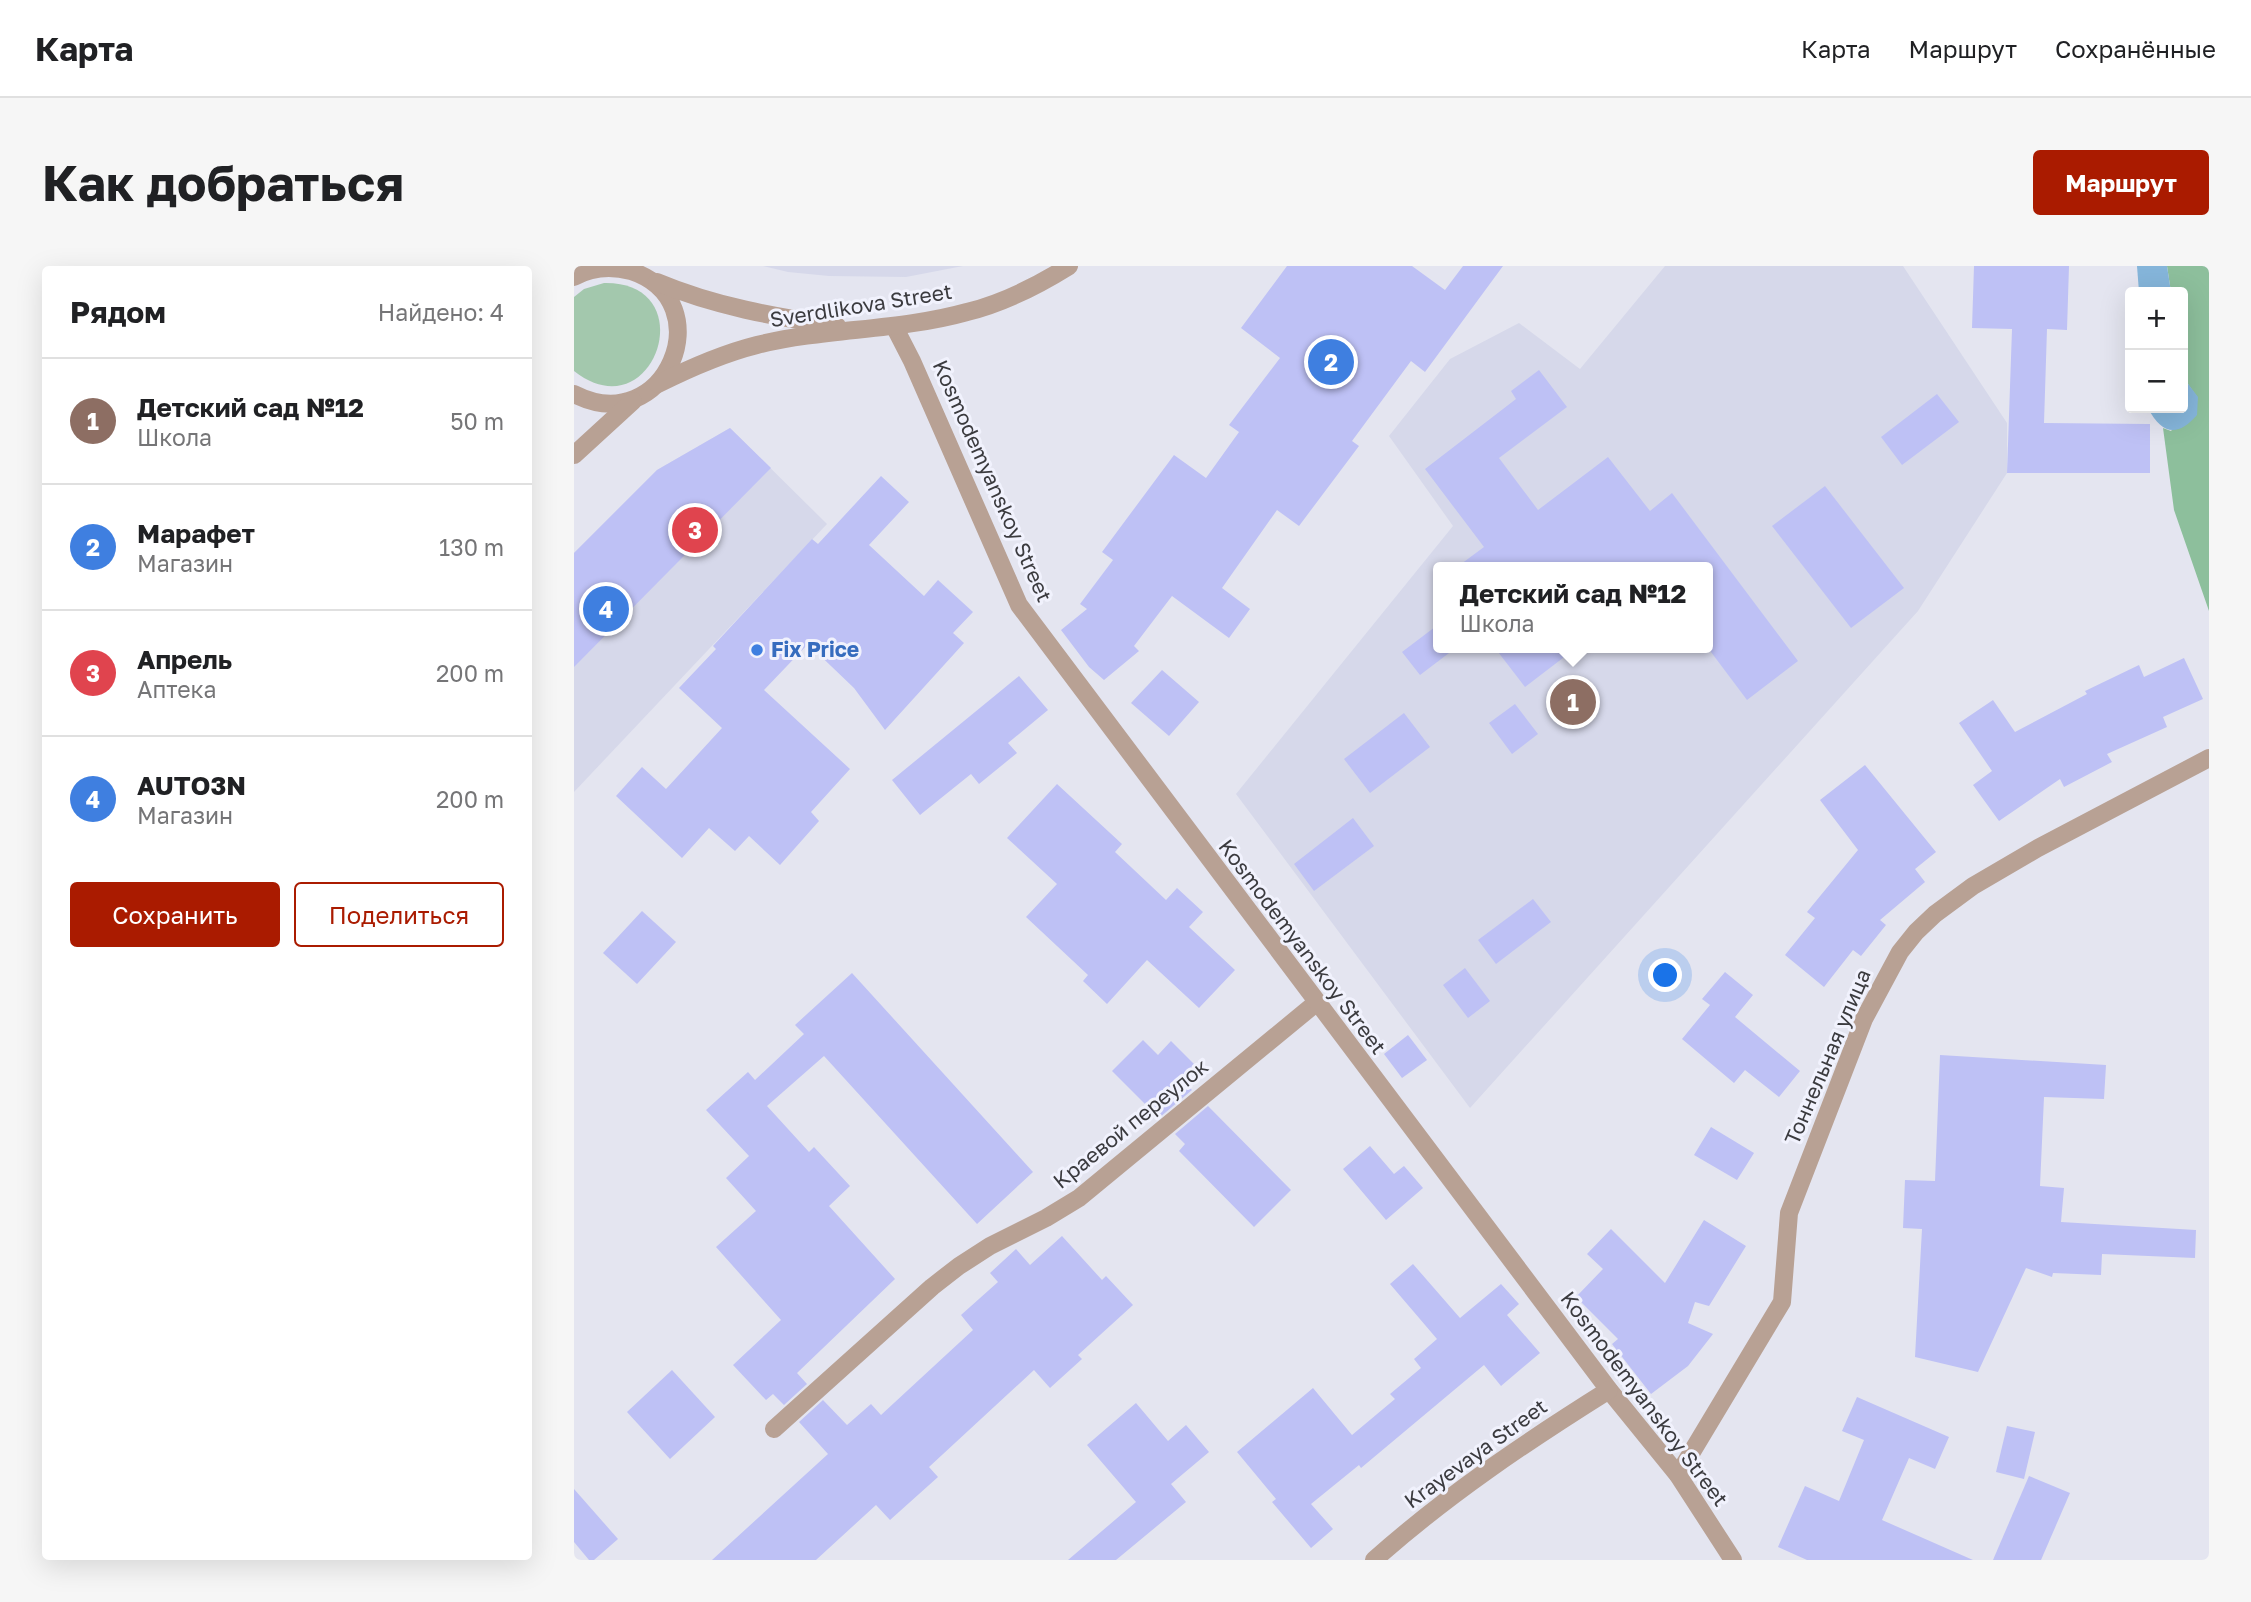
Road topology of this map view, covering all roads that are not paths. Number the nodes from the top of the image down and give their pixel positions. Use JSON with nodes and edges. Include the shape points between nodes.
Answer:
{"nodes":[{"id":1,"x":1069,"y":266,"type":"edge"},
{"id":2,"x":637,"y":272,"type":"edge"},
{"id":3,"x":574,"y":277,"type":"edge"},
{"id":4,"x":894,"y":326,"type":"junction"},
{"id":5,"x":857,"y":329,"type":"junction"},
{"id":6,"x":658,"y":384,"type":"junction"},
{"id":7,"x":574,"y":394,"type":"edge"},
{"id":8,"x":635,"y":399,"type":"junction"},
{"id":9,"x":574,"y":455,"type":"edge"},
{"id":10,"x":2209,"y":758,"type":"edge"},
{"id":11,"x":1315,"y":1003,"type":"junction"},
{"id":12,"x":1609,"y":1390,"type":"junction"},
{"id":13,"x":775,"y":1429,"type":"dead end"},
{"id":14,"x":1678,"y":1475,"type":"junction"},
{"id":15,"x":1374,"y":1560,"type":"edge"},
{"id":16,"x":1733,"y":1560,"type":"edge"}],
"edges":[{"from":1,"to":4,"type":"street","name":"Sverdlikova Street","via":[[1002,302]]},
{"from":2,"to":3,"type":"street","via":[[610,267]]},
{"from":2,"to":5,"type":"street","via":[[682,293],[737,308]]},
{"from":2,"to":6,"type":"street","via":[[658,287],[673,309],[678,336],[673,362]]},
{"from":4,"to":5,"type":"street","name":"Sverdlikova Street"},
{"from":4,"to":11,"type":"street","name":"Kosmodemyanskoy Street","via":[[1019,605]]},
{"from":5,"to":6,"type":"street","name":"Sverdlikova Street","via":[[757,345],[706,360]]},
{"from":6,"to":8,"type":"street","name":"Sverdlikova Street"},
{"from":7,"to":8,"type":"street","via":[[596,403]]},
{"from":8,"to":9,"type":"street"},
{"from":10,"to":14,"type":"street","name":"Тоннельная улица","via":[[1973,886],[1935,914],[1900,952],[1864,1019],[1788,1213],[1782,1302]]},
{"from":11,"to":12,"type":"street","name":"Kosmodemyanskoy Street"},
{"from":11,"to":13,"type":"street","name":"Краевой переулок","via":[[1079,1198],[950,1273]]},
{"from":12,"to":14,"type":"street","name":"Kosmodemyanskoy Street"},
{"from":12,"to":15,"type":"street","name":"Krayevaya Street","via":[[1516,1449]]},
{"from":14,"to":16,"type":"street","name":"Kosmodemyanskoy Street"}]}
